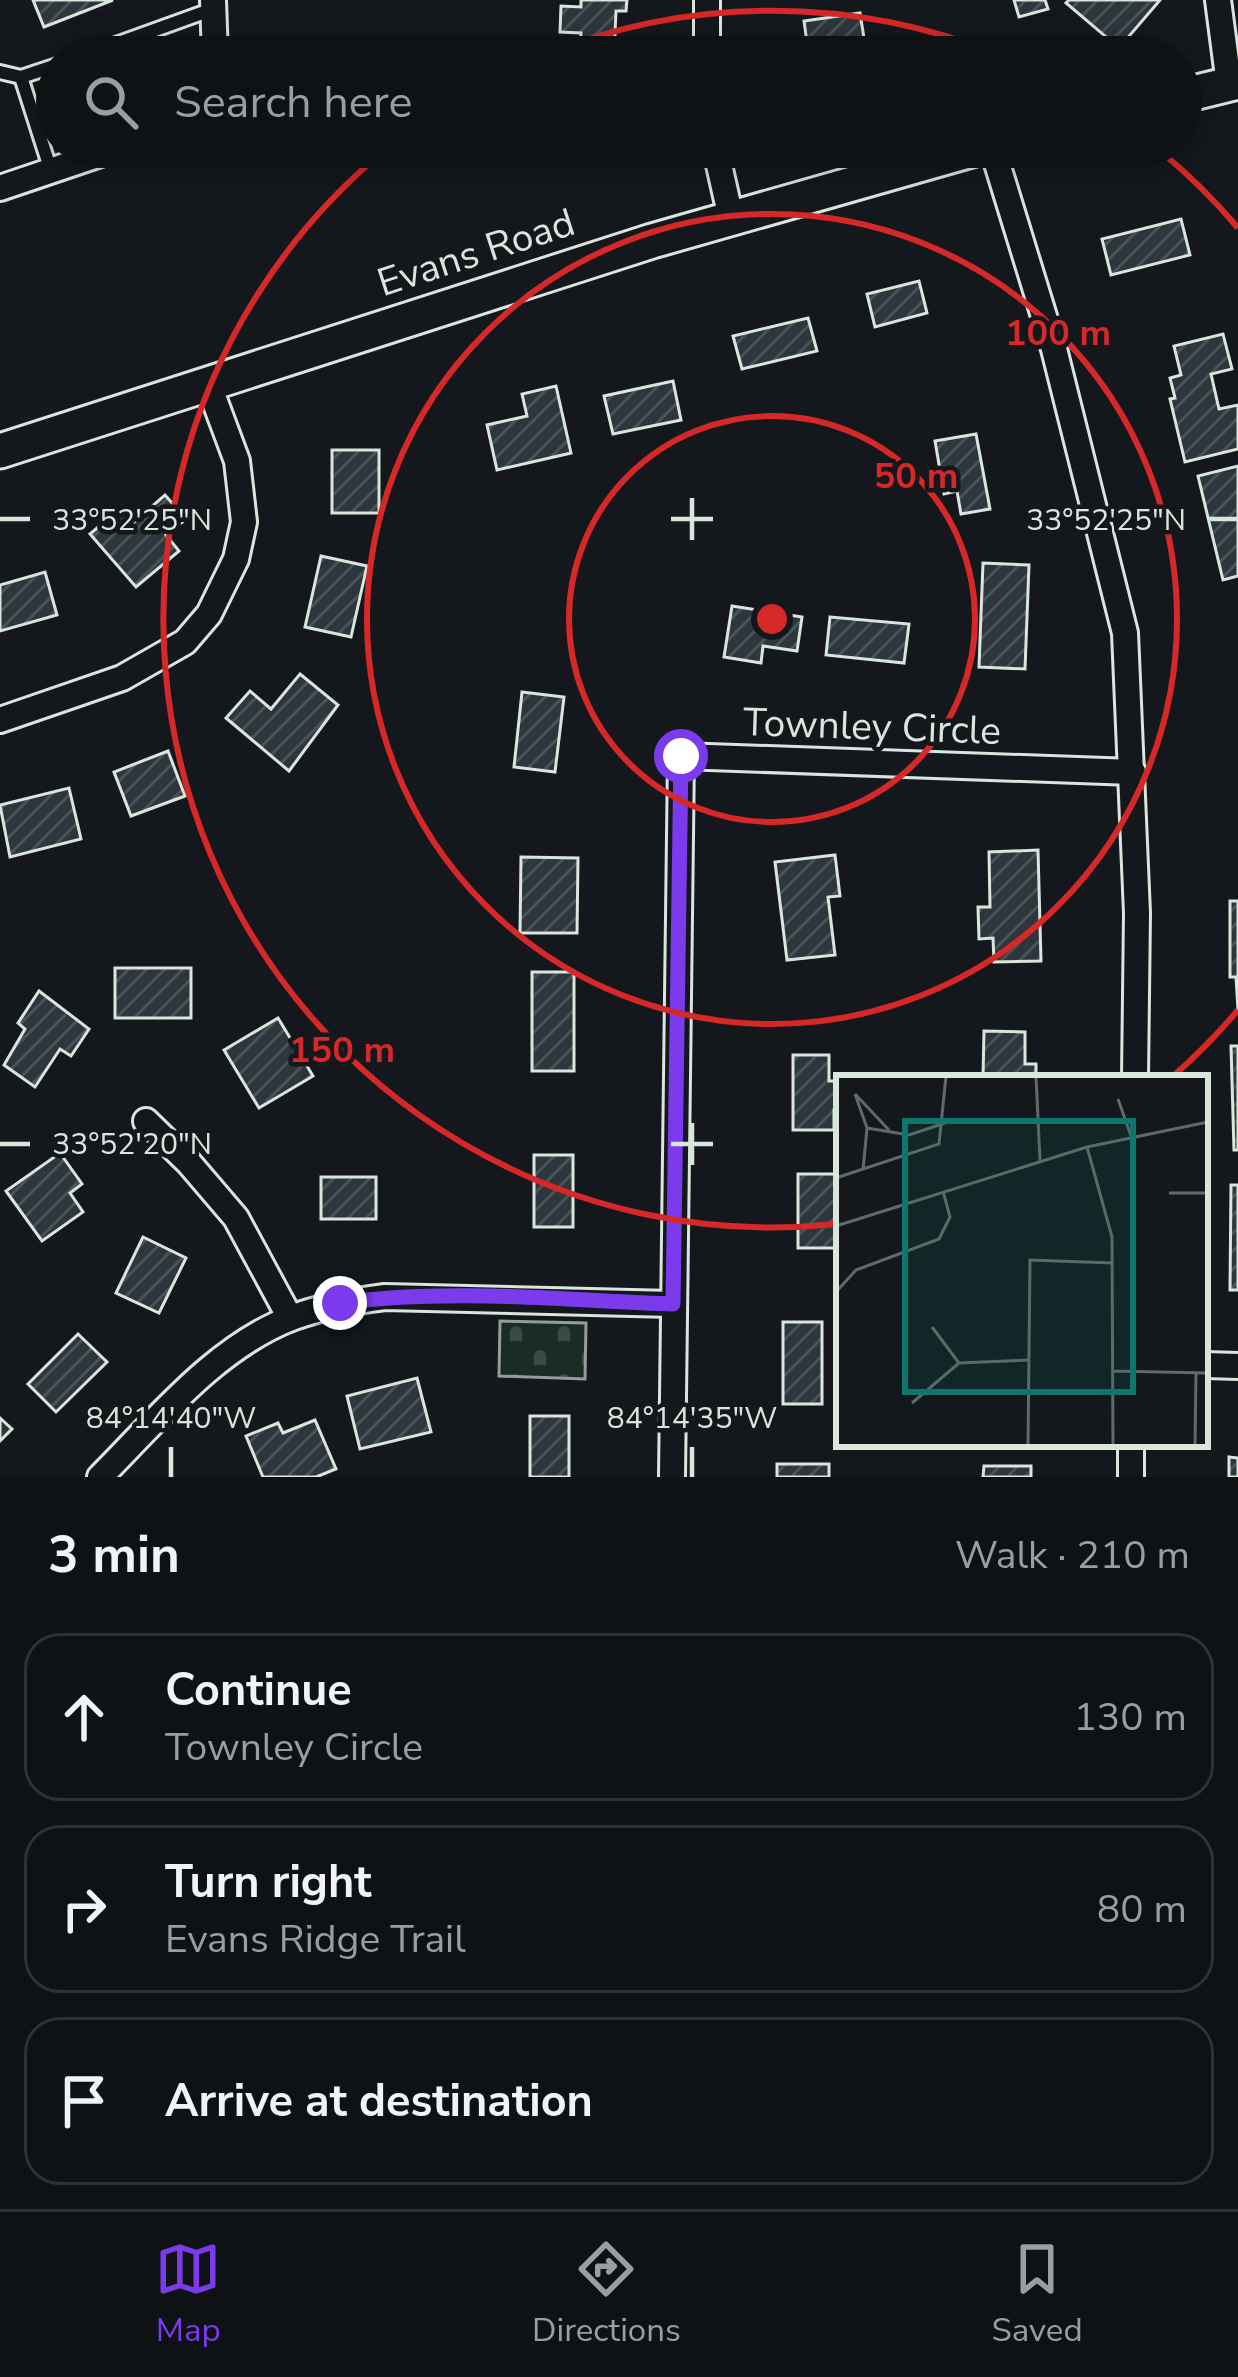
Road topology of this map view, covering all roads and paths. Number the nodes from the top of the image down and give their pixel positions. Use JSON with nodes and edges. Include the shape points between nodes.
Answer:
{"nodes":[{"id":1,"x":707,"y":0,"type":"edge"},
{"id":2,"x":1218,"y":0,"type":"edge"},
{"id":3,"x":213,"y":5,"type":"edge"},
{"id":4,"x":134,"y":36,"type":"edge"},
{"id":5,"x":214,"y":36,"type":"edge"},
{"id":6,"x":707,"y":36,"type":"edge"},
{"id":7,"x":0,"y":72,"type":"edge"},
{"id":8,"x":36,"y":72,"type":"edge"},
{"id":9,"x":21,"y":77,"type":"junction"},
{"id":10,"x":1234,"y":83,"type":"edge"},
{"id":11,"x":1202,"y":91,"type":"edge"},
{"id":12,"x":36,"y":124,"type":"edge"},
{"id":13,"x":50,"y":168,"type":"edge"},
{"id":14,"x":60,"y":168,"type":"edge"},
{"id":15,"x":720,"y":168,"type":"edge"},
{"id":16,"x":908,"y":168,"type":"edge"},
{"id":17,"x":998,"y":168,"type":"edge"},
{"id":18,"x":51,"y":171,"type":"junction"},
{"id":19,"x":0,"y":188,"type":"edge"},
{"id":20,"x":731,"y":218,"type":"junction"},
{"id":21,"x":208,"y":383,"type":"junction"},
{"id":22,"x":0,"y":451,"type":"edge"},
{"id":23,"x":0,"y":720,"type":"edge"},
{"id":24,"x":1133,"y":772,"type":"junction"},
{"id":25,"x":1135,"y":1075,"type":"edge"},
{"id":26,"x":146,"y":1121,"type":"dead end"},
{"id":27,"x":673,"y":1304,"type":"junction"},
{"id":28,"x":290,"y":1318,"type":"junction"},
{"id":29,"x":1208,"y":1365,"type":"edge"},
{"id":30,"x":1238,"y":1366,"type":"edge"},
{"id":31,"x":100,"y":1477,"type":"edge"},
{"id":32,"x":672,"y":1477,"type":"edge"}],
"edges":[{"from":1,"to":6,"type":"street"},
{"from":2,"to":10,"type":"street"},
{"from":3,"to":4,"type":"lane"},
{"from":3,"to":5,"type":"street"},
{"from":7,"to":9,"type":"lane"},
{"from":8,"to":9,"type":"lane"},
{"from":9,"to":12,"type":"lane"},
{"from":10,"to":11,"type":"street"},
{"from":13,"to":18,"type":"lane"},
{"from":14,"to":18,"type":"street"},
{"from":15,"to":20,"type":"street"},
{"from":16,"to":20,"type":"street","name":"Evans Road"},
{"from":17,"to":24,"type":"street","via":[[1125,632]]},
{"from":18,"to":19,"type":"street"},
{"from":20,"to":21,"type":"street","name":"Evans Road"},
{"from":21,"to":22,"type":"street","name":"Evans Road"},
{"from":21,"to":23,"type":"street","via":[[237,461],[244,522],[209,614],[185,642],[122,678]]},
{"from":24,"to":25,"type":"street"},
{"from":24,"to":27,"type":"street","name":"Townley Circle","via":[[681,756]]},
{"from":26,"to":28,"type":"street","via":[[236,1218]]},
{"from":27,"to":28,"type":"street","via":[[385,1297]]},
{"from":27,"to":32,"type":"street","name":"Townley Circle"},
{"from":28,"to":31,"type":"street","via":[[200,1377]]},
{"from":29,"to":30,"type":"street"}]}
